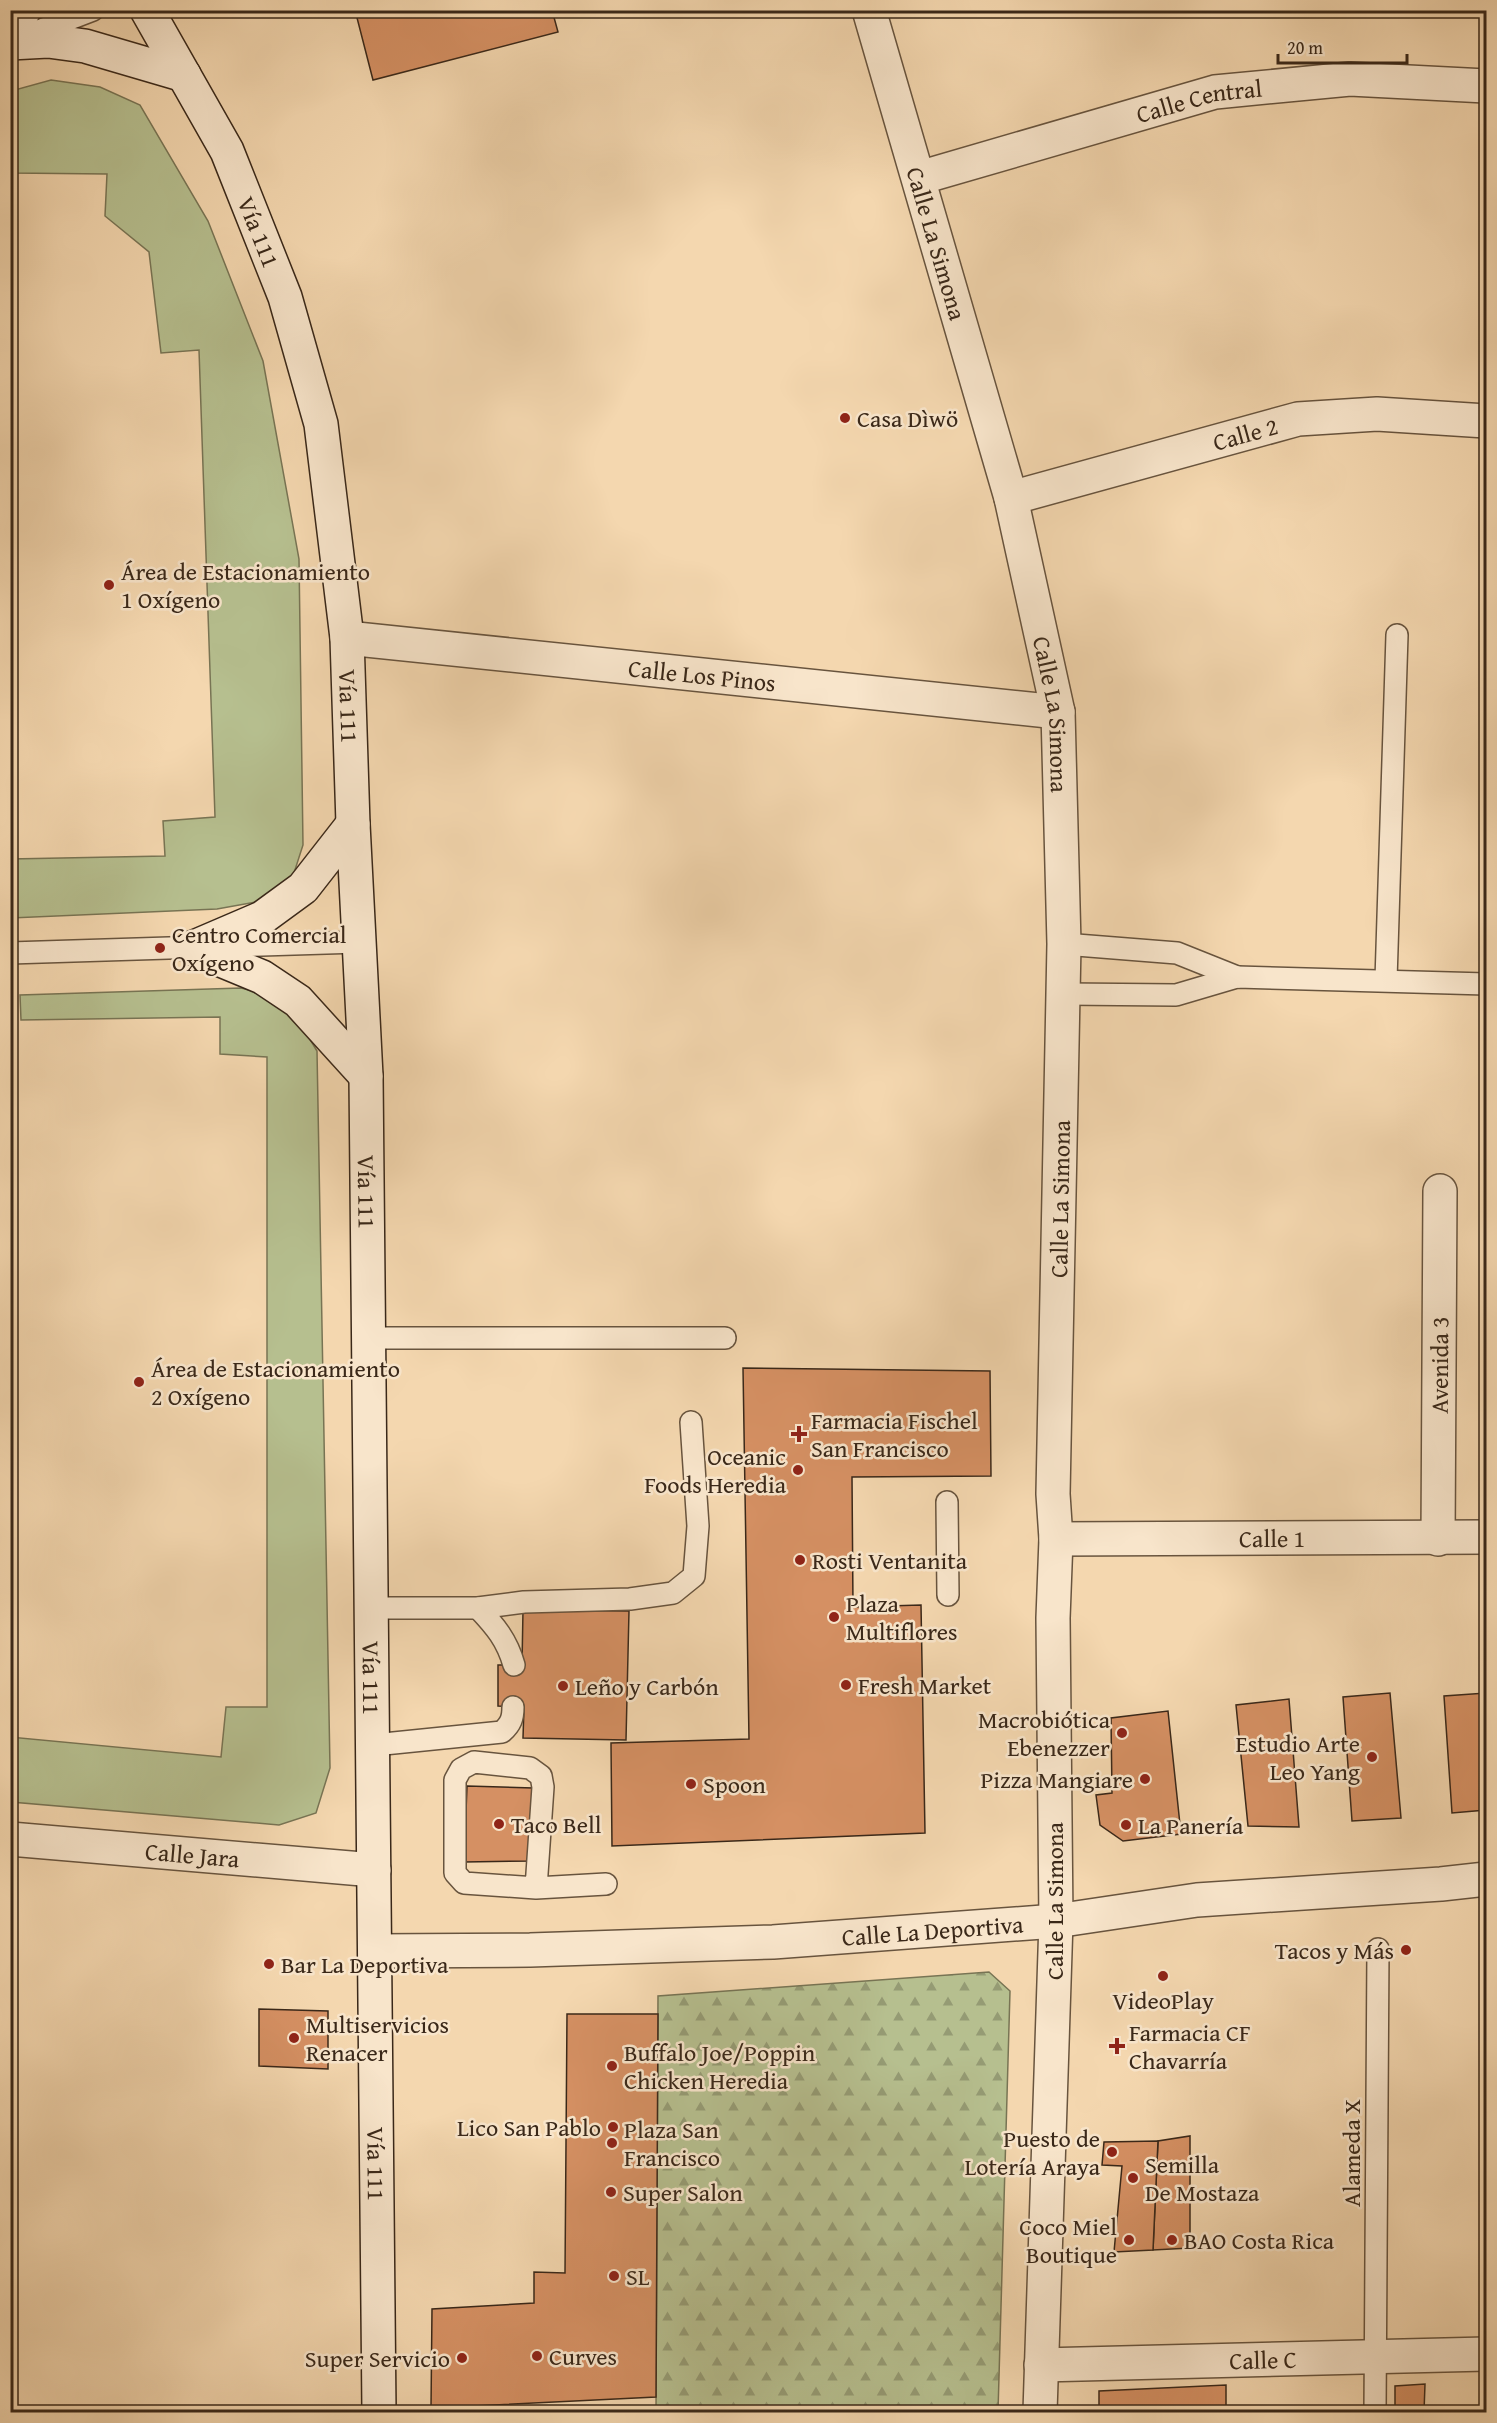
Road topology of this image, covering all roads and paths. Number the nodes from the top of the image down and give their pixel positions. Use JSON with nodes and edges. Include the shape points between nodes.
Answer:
{"nodes":[{"id":1,"x":24,"y":10,"type":"edge"},
{"id":2,"x":93,"y":10,"type":"edge"},
{"id":3,"x":147,"y":10,"type":"edge"},
{"id":4,"x":869,"y":10,"type":"edge"},
{"id":5,"x":10,"y":36,"type":"edge"},
{"id":6,"x":10,"y":42,"type":"edge"},
{"id":7,"x":184,"y":75,"type":"junction"},
{"id":8,"x":1486,"y":86,"type":"edge"},
{"id":9,"x":919,"y":178,"type":"junction"},
{"id":10,"x":1486,"y":421,"type":"edge"},
{"id":11,"x":1011,"y":498,"type":"junction"},
{"id":12,"x":1397,"y":635,"type":"dead end"},
{"id":13,"x":347,"y":638,"type":"junction"},
{"id":14,"x":1058,"y":712,"type":"junction"},
{"id":15,"x":353,"y":824,"type":"junction"},
{"id":16,"x":359,"y":942,"type":"junction"},
{"id":17,"x":1065,"y":944,"type":"junction"},
{"id":18,"x":192,"y":948,"type":"junction"},
{"id":19,"x":10,"y":953,"type":"edge"},
{"id":20,"x":1238,"y":977,"type":"junction"},
{"id":21,"x":1386,"y":980,"type":"junction"},
{"id":22,"x":1486,"y":984,"type":"edge"},
{"id":23,"x":1064,"y":994,"type":"junction"},
{"id":24,"x":366,"y":1076,"type":"junction"},
{"id":25,"x":1440,"y":1191,"type":"dead end"},
{"id":26,"x":369,"y":1338,"type":"junction"},
{"id":27,"x":725,"y":1338,"type":"dead end"},
{"id":28,"x":691,"y":1422,"type":"dead end"},
{"id":29,"x":947,"y":1502,"type":"dead end"},
{"id":30,"x":1486,"y":1538,"type":"edge"},
{"id":31,"x":1056,"y":1539,"type":"junction"},
{"id":32,"x":1438,"y":1539,"type":"junction"},
{"id":33,"x":948,"y":1594,"type":"dead end"},
{"id":34,"x":372,"y":1608,"type":"junction"},
{"id":35,"x":478,"y":1608,"type":"junction"},
{"id":36,"x":514,"y":1665,"type":"dead end"},
{"id":37,"x":513,"y":1707,"type":"dead end"},
{"id":38,"x":374,"y":1745,"type":"junction"},
{"id":39,"x":10,"y":1839,"type":"edge"},
{"id":40,"x":374,"y":1870,"type":"junction"},
{"id":41,"x":1486,"y":1879,"type":"edge"},
{"id":42,"x":606,"y":1884,"type":"dead end"},
{"id":43,"x":536,"y":1888,"type":"junction"},
{"id":44,"x":1056,"y":1921,"type":"junction"},
{"id":45,"x":1378,"y":1949,"type":"dead end"},
{"id":46,"x":375,"y":1951,"type":"junction"},
{"id":47,"x":1486,"y":2354,"type":"edge"},
{"id":48,"x":1375,"y":2357,"type":"junction"},
{"id":49,"x":1041,"y":2365,"type":"junction"},
{"id":50,"x":379,"y":2412,"type":"edge"},
{"id":51,"x":1040,"y":2412,"type":"edge"},
{"id":52,"x":1375,"y":2412,"type":"edge"}],
"edges":[{"from":1,"to":5,"type":"street"},
{"from":2,"to":6,"type":"lane"},
{"from":3,"to":7,"type":"street","name":"Vía 111"},
{"from":4,"to":9,"type":"street","name":"Calle La Simona"},
{"from":6,"to":7,"type":"street","via":[[48,41],[85,46]]},
{"from":7,"to":13,"type":"street","name":"Vía 111","via":[[227,151],[301,348],[321,424]]},
{"from":8,"to":9,"type":"street","name":"Calle Central","via":[[1350,79],[1215,92]]},
{"from":9,"to":11,"type":"street","name":"Calle La Simona"},
{"from":10,"to":11,"type":"street","name":"Calle 2","via":[[1377,414],[1298,419]]},
{"from":11,"to":14,"type":"street","name":"Calle La Simona"},
{"from":12,"to":21,"type":"lane"},
{"from":13,"to":14,"type":"street","name":"Calle Los Pinos"},
{"from":13,"to":15,"type":"street","name":"Vía 111"},
{"from":14,"to":17,"type":"street","name":"Calle La Simona"},
{"from":15,"to":16,"type":"street","name":"Vía 111"},
{"from":15,"to":18,"type":"street","via":[[303,888],[262,918]]},
{"from":16,"to":18,"type":"lane"},
{"from":16,"to":24,"type":"street","name":"Vía 111"},
{"from":17,"to":20,"type":"lane","via":[[1177,953]]},
{"from":17,"to":23,"type":"street","name":"Calle La Simona"},
{"from":18,"to":19,"type":"lane"},
{"from":18,"to":24,"type":"street","via":[[262,977],[298,1001]]},
{"from":20,"to":21,"type":"lane"},
{"from":20,"to":23,"type":"lane","via":[[1176,995]]},
{"from":21,"to":22,"type":"lane"},
{"from":23,"to":31,"type":"street","name":"Calle La Simona","via":[[1053,1494]]},
{"from":24,"to":26,"type":"street","name":"Vía 111"},
{"from":25,"to":32,"type":"street","name":"Avenida 3"},
{"from":26,"to":27,"type":"lane"},
{"from":26,"to":34,"type":"street","name":"Vía 111"},
{"from":28,"to":35,"type":"lane","via":[[698,1526],[693,1576],[673,1593]]},
{"from":29,"to":33,"type":"lane"},
{"from":30,"to":32,"type":"street","name":"Calle 1"},
{"from":31,"to":32,"type":"street","name":"Calle 1"},
{"from":31,"to":44,"type":"street","name":"Calle La Simona"},
{"from":34,"to":35,"type":"lane"},
{"from":34,"to":38,"type":"street","name":"Vía 111"},
{"from":35,"to":36,"type":"lane","via":[[498,1629]]},
{"from":37,"to":38,"type":"lane","via":[[513,1717],[502,1732]]},
{"from":38,"to":40,"type":"street","name":"Vía 111"},
{"from":39,"to":40,"type":"street","name":"Calle Jara"},
{"from":40,"to":46,"type":"street","name":"Vía 111"},
{"from":41,"to":44,"type":"street","name":"Calle La Deportiva","via":[[1197,1900]]},
{"from":42,"to":43,"type":"lane"},
{"from":43,"to":43,"type":"lane","via":[[464,1883],[455,1873],[455,1780],[461,1769],[474,1762],[530,1768],[541,1776]]},
{"from":44,"to":46,"type":"street","name":"Calle La Deportiva","via":[[772,1942]]},
{"from":44,"to":49,"type":"street","name":"Calle La Simona"},
{"from":45,"to":48,"type":"lane","name":"Alameda X"},
{"from":46,"to":50,"type":"street","name":"Vía 111"},
{"from":47,"to":48,"type":"street","name":"Calle C"},
{"from":48,"to":49,"type":"street","name":"Calle C"},
{"from":48,"to":52,"type":"lane","name":"Alameda X"},
{"from":49,"to":51,"type":"street","name":"Calle La Simona"}]}
